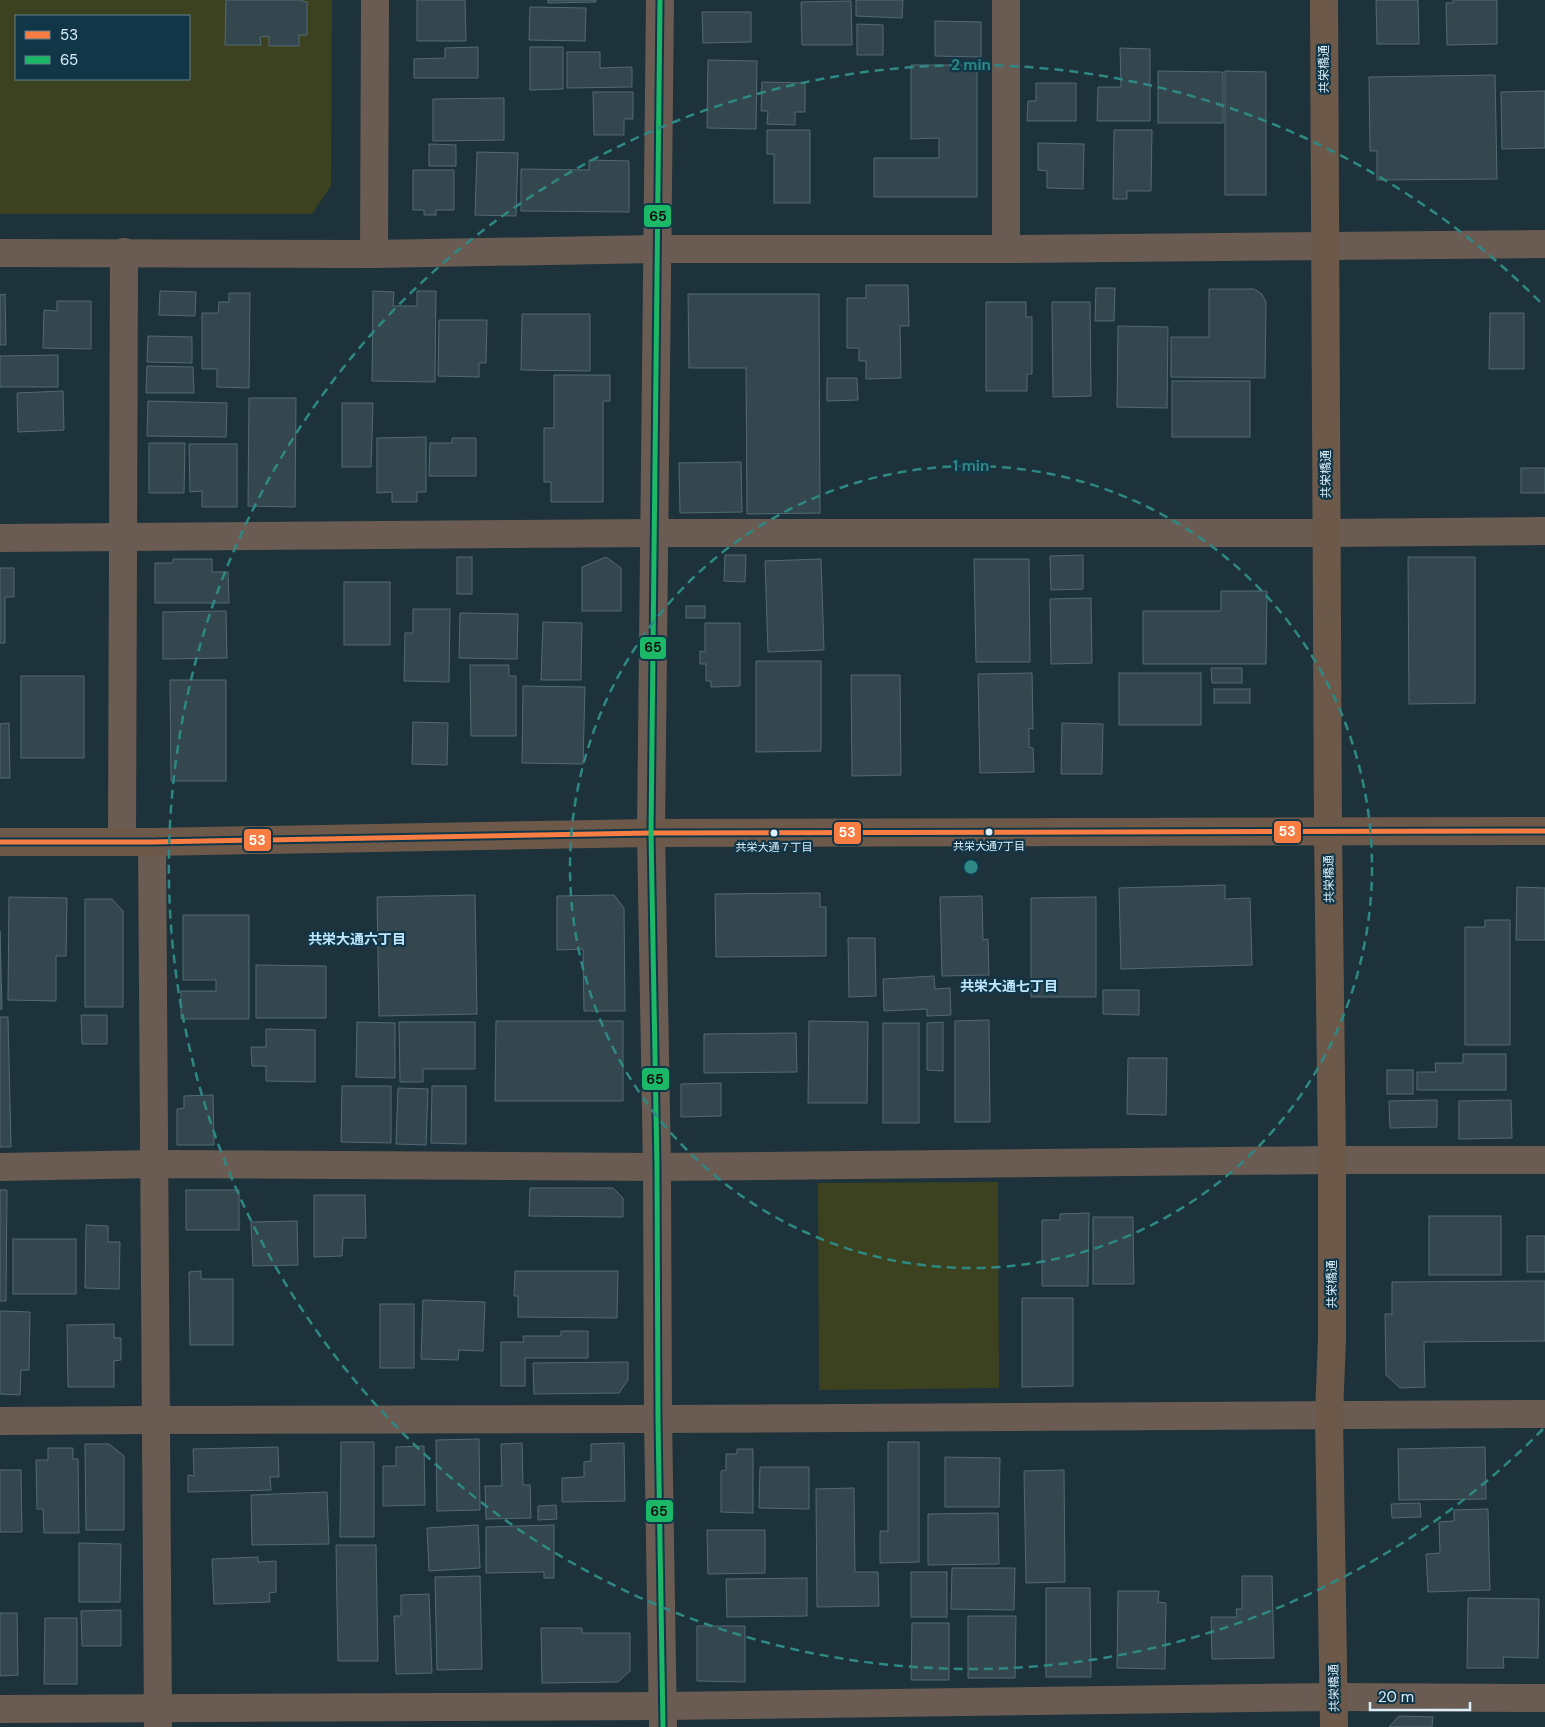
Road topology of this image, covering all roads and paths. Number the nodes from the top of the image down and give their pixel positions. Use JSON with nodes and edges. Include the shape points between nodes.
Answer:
{"nodes":[{"id":1,"x":375,"y":0,"type":"edge"},
{"id":2,"x":660,"y":0,"type":"edge"},
{"id":3,"x":1006,"y":0,"type":"edge"},
{"id":4,"x":1324,"y":0,"type":"edge"},
{"id":5,"x":1545,"y":244,"type":"edge"},
{"id":6,"x":1324,"y":245,"type":"junction"},
{"id":7,"x":657,"y":249,"type":"junction"},
{"id":8,"x":1006,"y":250,"type":"junction"},
{"id":9,"x":124,"y":252,"type":"junction"},
{"id":10,"x":0,"y":253,"type":"edge"},
{"id":11,"x":374,"y":254,"type":"junction"},
{"id":12,"x":1545,"y":531,"type":"edge"},
{"id":13,"x":654,"y":533,"type":"junction"},
{"id":14,"x":1327,"y":533,"type":"junction"},
{"id":15,"x":0,"y":538,"type":"edge"},
{"id":16,"x":122,"y":538,"type":"junction"},
{"id":17,"x":1545,"y":831,"type":"edge"},
{"id":18,"x":1328,"y":832,"type":"junction"},
{"id":19,"x":651,"y":833,"type":"junction"},
{"id":20,"x":122,"y":841,"type":"junction"},
{"id":21,"x":0,"y":842,"type":"edge"},
{"id":22,"x":152,"y":842,"type":"junction"},
{"id":23,"x":1332,"y":1160,"type":"junction"},
{"id":24,"x":1545,"y":1160,"type":"edge"},
{"id":25,"x":155,"y":1164,"type":"junction"},
{"id":26,"x":0,"y":1167,"type":"edge"},
{"id":27,"x":657,"y":1167,"type":"junction"},
{"id":28,"x":1545,"y":1414,"type":"edge"},
{"id":29,"x":1329,"y":1415,"type":"junction"},
{"id":30,"x":658,"y":1419,"type":"junction"},
{"id":31,"x":155,"y":1420,"type":"junction"},
{"id":32,"x":0,"y":1421,"type":"edge"},
{"id":33,"x":1334,"y":1697,"type":"junction"},
{"id":34,"x":1545,"y":1698,"type":"edge"},
{"id":35,"x":0,"y":1709,"type":"edge"},
{"id":36,"x":663,"y":1717,"type":"edge"},
{"id":37,"x":158,"y":1718,"type":"edge"},
{"id":38,"x":1334,"y":1727,"type":"edge"}],
"edges":[{"from":1,"to":11,"type":"street"},
{"from":2,"to":7,"type":"street"},
{"from":3,"to":8,"type":"street"},
{"from":4,"to":6,"type":"street","name":"共栄橋通"},
{"from":5,"to":6,"type":"street"},
{"from":6,"to":8,"type":"street"},
{"from":6,"to":14,"type":"street","name":"共栄橋通"},
{"from":7,"to":8,"type":"street"},
{"from":7,"to":11,"type":"street"},
{"from":7,"to":13,"type":"street"},
{"from":9,"to":10,"type":"street"},
{"from":9,"to":11,"type":"street"},
{"from":9,"to":16,"type":"street"},
{"from":12,"to":14,"type":"street"},
{"from":13,"to":14,"type":"street"},
{"from":13,"to":16,"type":"street"},
{"from":13,"to":19,"type":"street"},
{"from":14,"to":18,"type":"street","name":"共栄橋通"},
{"from":15,"to":16,"type":"street"},
{"from":16,"to":20,"type":"street"},
{"from":17,"to":18,"type":"street"},
{"from":18,"to":19,"type":"street"},
{"from":18,"to":23,"type":"street","name":"共栄橋通"},
{"from":19,"to":22,"type":"street"},
{"from":19,"to":27,"type":"street"},
{"from":20,"to":21,"type":"street"},
{"from":20,"to":22,"type":"street"},
{"from":22,"to":25,"type":"street"},
{"from":23,"to":24,"type":"street"},
{"from":23,"to":27,"type":"street"},
{"from":23,"to":29,"type":"street","name":"共栄橋通"},
{"from":25,"to":26,"type":"street"},
{"from":25,"to":27,"type":"street"},
{"from":25,"to":31,"type":"street"},
{"from":27,"to":30,"type":"street"},
{"from":28,"to":29,"type":"street"},
{"from":29,"to":30,"type":"street"},
{"from":29,"to":33,"type":"street","name":"共栄橋通"},
{"from":30,"to":31,"type":"street"},
{"from":30,"to":36,"type":"street"},
{"from":31,"to":32,"type":"street"},
{"from":31,"to":37,"type":"street"},
{"from":33,"to":34,"type":"street"},
{"from":33,"to":36,"type":"street"},
{"from":33,"to":38,"type":"street","name":"共栄橋通"},
{"from":35,"to":37,"type":"street"},
{"from":36,"to":37,"type":"street"}]}
